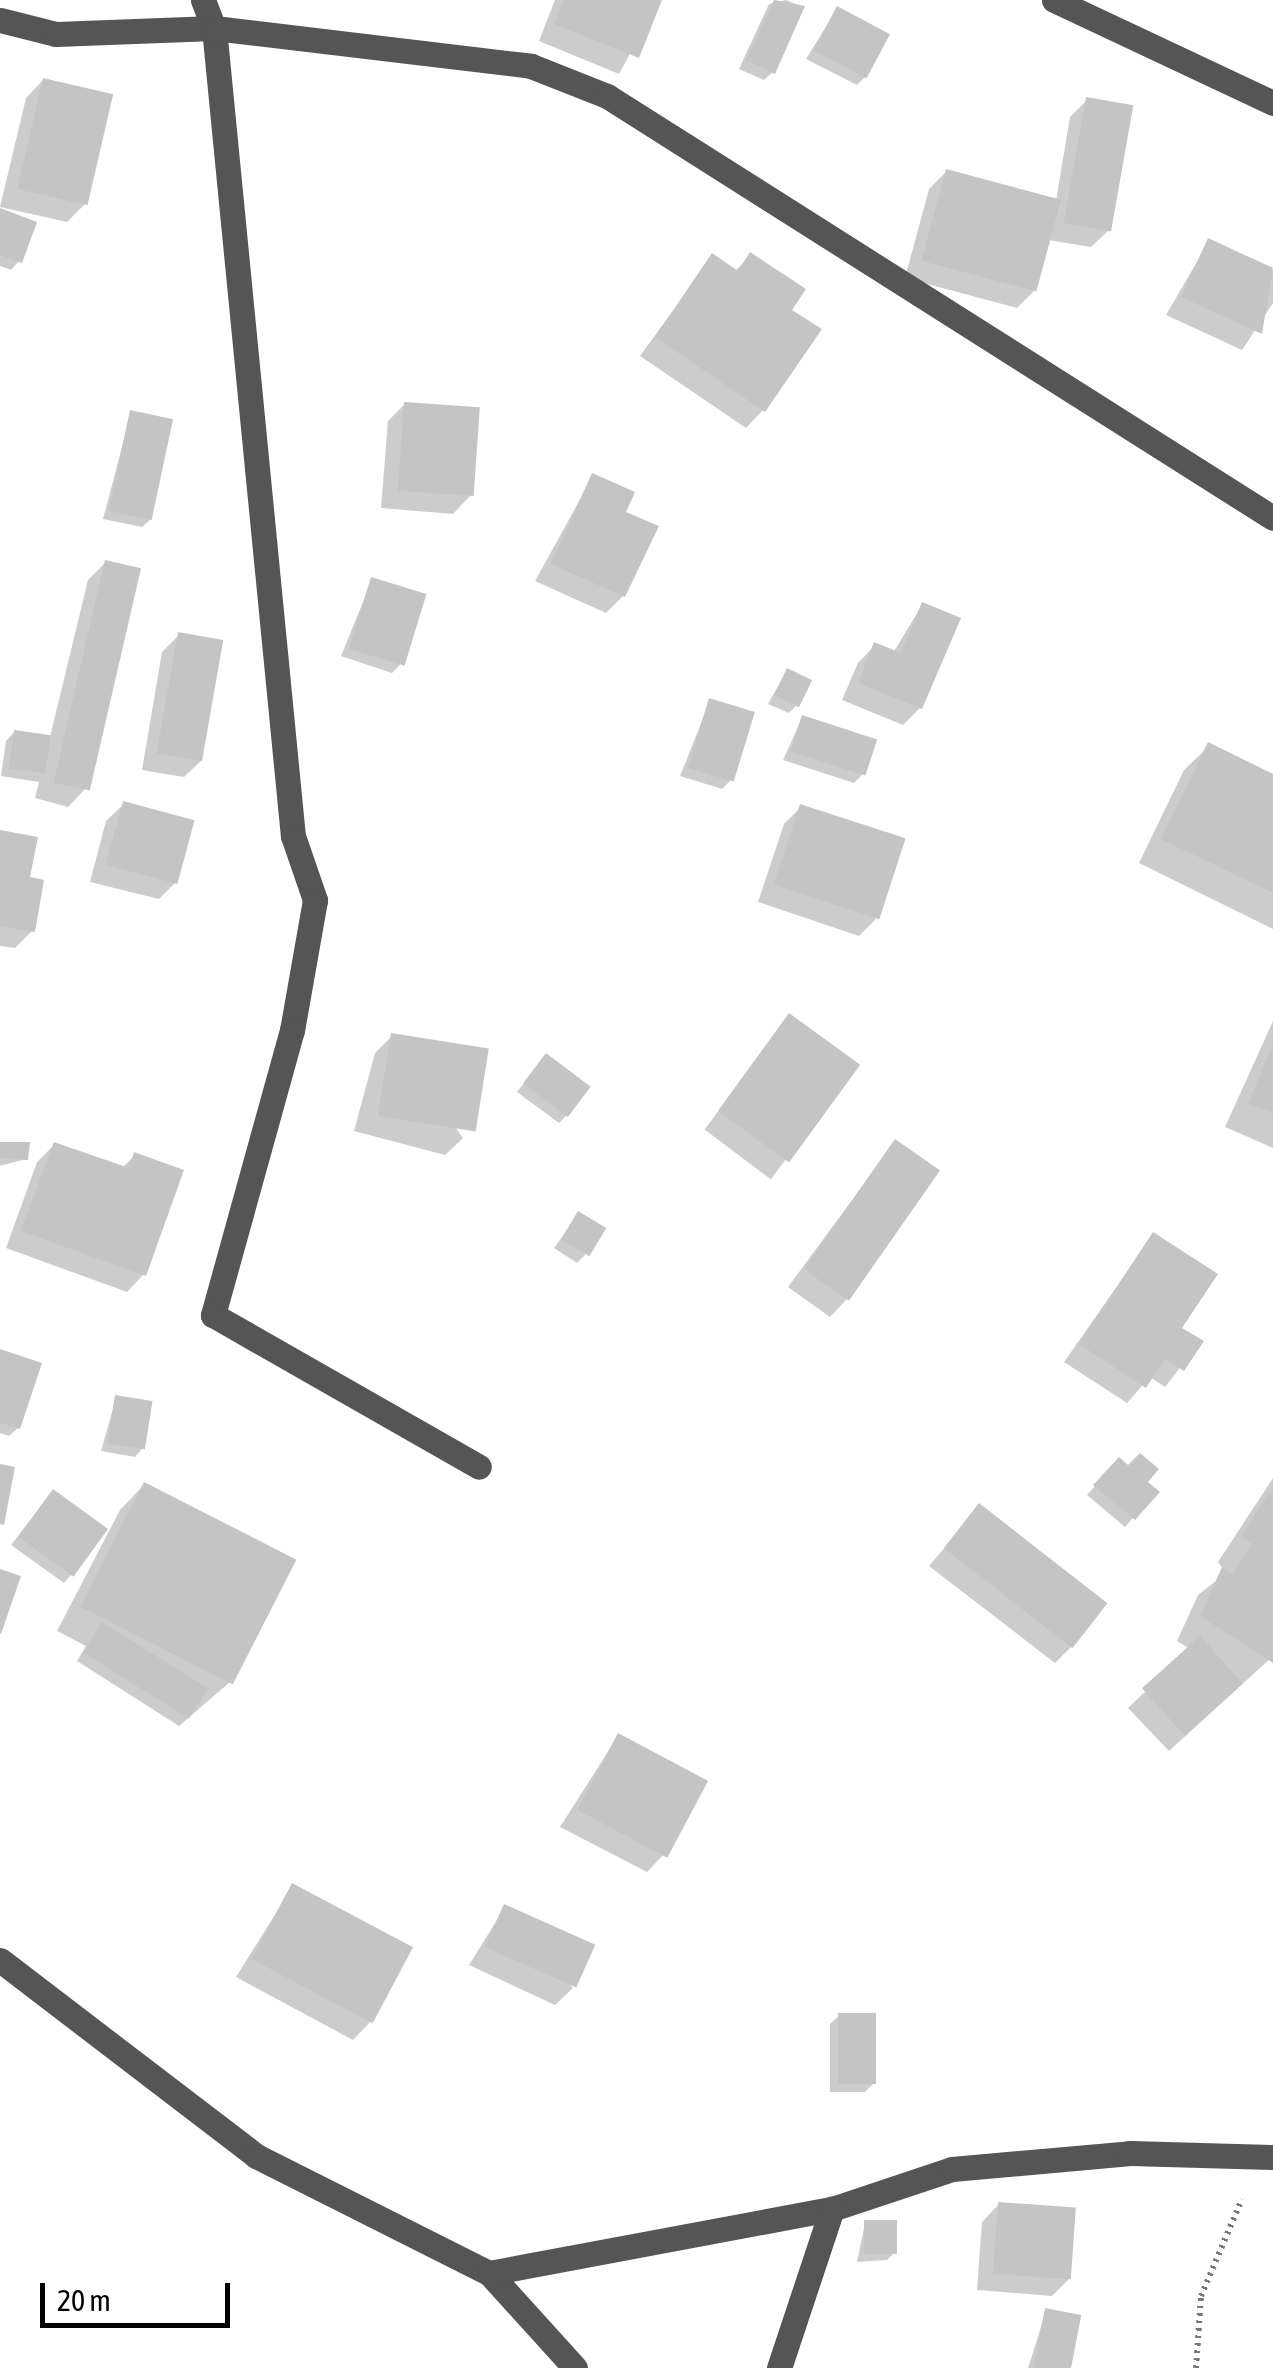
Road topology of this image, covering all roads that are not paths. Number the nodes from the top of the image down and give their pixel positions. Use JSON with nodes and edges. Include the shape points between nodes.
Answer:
{"nodes":[{"id":1,"x":203,"y":0,"type":"edge"},
{"id":2,"x":1054,"y":0,"type":"edge"},
{"id":3,"x":0,"y":20,"type":"edge"},
{"id":4,"x":214,"y":28,"type":"junction"},
{"id":5,"x":1273,"y":103,"type":"edge"},
{"id":6,"x":1273,"y":518,"type":"edge"},
{"id":7,"x":479,"y":1467,"type":"dead end"},
{"id":8,"x":0,"y":1960,"type":"edge"},
{"id":9,"x":1266,"y":2156,"type":"edge"},
{"id":10,"x":832,"y":2209,"type":"junction"},
{"id":11,"x":489,"y":2272,"type":"junction"},
{"id":12,"x":575,"y":2368,"type":"edge"},
{"id":13,"x":779,"y":2368,"type":"edge"}],
"edges":[{"from":1,"to":4,"type":"street"},
{"from":2,"to":5,"type":"street"},
{"from":3,"to":4,"type":"street","via":[[56,34]]},
{"from":4,"to":6,"type":"street","via":[[437,48],[532,66],[607,96]]},
{"from":4,"to":7,"type":"street","via":[[293,836],[315,900],[292,1030],[213,1315]]},
{"from":8,"to":11,"type":"street","via":[[256,2156]]},
{"from":9,"to":10,"type":"street","via":[[1130,2153],[952,2169]]},
{"from":10,"to":11,"type":"street"},
{"from":10,"to":13,"type":"street"},
{"from":11,"to":12,"type":"street"}]}
